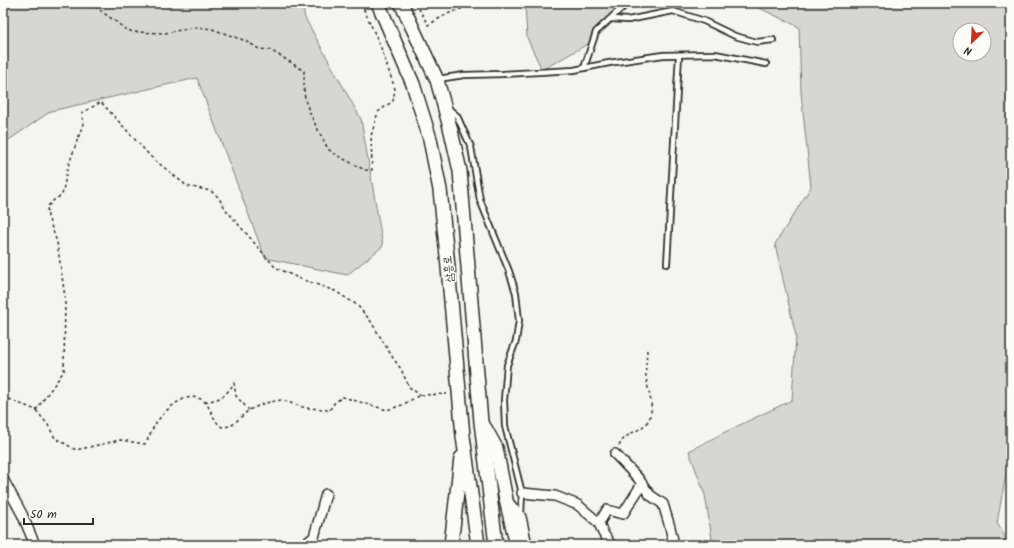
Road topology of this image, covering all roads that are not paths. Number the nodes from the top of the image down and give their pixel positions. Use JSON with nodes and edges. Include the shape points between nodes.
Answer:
{"nodes":[{"id":1,"x":378,"y":3,"type":"edge"},
{"id":2,"x":401,"y":3,"type":"edge"},
{"id":3,"x":628,"y":3,"type":"edge"},
{"id":4,"x":611,"y":19,"type":"junction"},
{"id":5,"x":773,"y":40,"type":"dead end"},
{"id":6,"x":679,"y":55,"type":"junction"},
{"id":7,"x":766,"y":64,"type":"dead end"},
{"id":8,"x":584,"y":68,"type":"junction"},
{"id":9,"x":437,"y":80,"type":"junction"},
{"id":10,"x":444,"y":105,"type":"junction"},
{"id":11,"x":667,"y":264,"type":"dead end"},
{"id":12,"x":482,"y":422,"type":"junction"},
{"id":13,"x":463,"y":436,"type":"junction"},
{"id":14,"x":615,"y":454,"type":"road end"},
{"id":15,"x":3,"y":479,"type":"edge"},
{"id":16,"x":642,"y":484,"type":"junction"},
{"id":17,"x":522,"y":493,"type":"junction"},
{"id":18,"x":326,"y":494,"type":"dead end"},
{"id":19,"x":506,"y":500,"type":"junction"},
{"id":20,"x":521,"y":517,"type":"junction"},
{"id":21,"x":599,"y":523,"type":"junction"},
{"id":22,"x":35,"y":545,"type":"edge"},
{"id":23,"x":304,"y":545,"type":"edge"},
{"id":24,"x":451,"y":545,"type":"edge"},
{"id":25,"x":478,"y":545,"type":"edge"},
{"id":26,"x":496,"y":545,"type":"edge"},
{"id":27,"x":517,"y":545,"type":"edge"},
{"id":28,"x":527,"y":545,"type":"edge"},
{"id":29,"x":611,"y":545,"type":"edge"},
{"id":30,"x":674,"y":545,"type":"edge"}],
"edges":[{"from":1,"to":13,"type":"main road","name":"삼흥로","via":[[413,84],[430,139],[440,190]]},
{"from":2,"to":9,"type":"main road","name":"삼흥로"},
{"from":3,"to":4,"type":"lane"},
{"from":4,"to":5,"type":"lane","via":[[628,20],[673,11],[704,21],[735,36],[757,42]]},
{"from":4,"to":8,"type":"lane","via":[[596,32]]},
{"from":6,"to":7,"type":"lane","via":[[715,54]]},
{"from":6,"to":8,"type":"lane","via":[[663,55]]},
{"from":6,"to":11,"type":"lane"},
{"from":8,"to":9,"type":"lane","via":[[464,75]]},
{"from":9,"to":10,"type":"main road","name":"삼흥로"},
{"from":10,"to":12,"type":"main road","name":"삼흥로","via":[[460,171]]},
{"from":10,"to":17,"type":"lane","via":[[457,116],[471,147],[480,200],[516,293],[519,321],[516,341],[507,365],[504,400],[505,426]]},
{"from":12,"to":19,"type":"main road","via":[[496,448]]},
{"from":12,"to":26,"type":"main road","name":"삼흥로"},
{"from":13,"to":24,"type":"main road"},
{"from":13,"to":25,"type":"main road","name":"삼흥로"},
{"from":14,"to":16,"type":"street"},
{"from":15,"to":22,"type":"street"},
{"from":16,"to":21,"type":"street","via":[[623,514],[607,510]]},
{"from":16,"to":30,"type":"street","via":[[650,495],[663,504]]},
{"from":17,"to":20,"type":"lane"},
{"from":17,"to":21,"type":"street","via":[[555,496],[578,506]]},
{"from":18,"to":23,"type":"street","via":[[314,538]]},
{"from":19,"to":20,"type":"street"},
{"from":19,"to":27,"type":"main road"},
{"from":20,"to":28,"type":"street"},
{"from":21,"to":29,"type":"street"}]}
